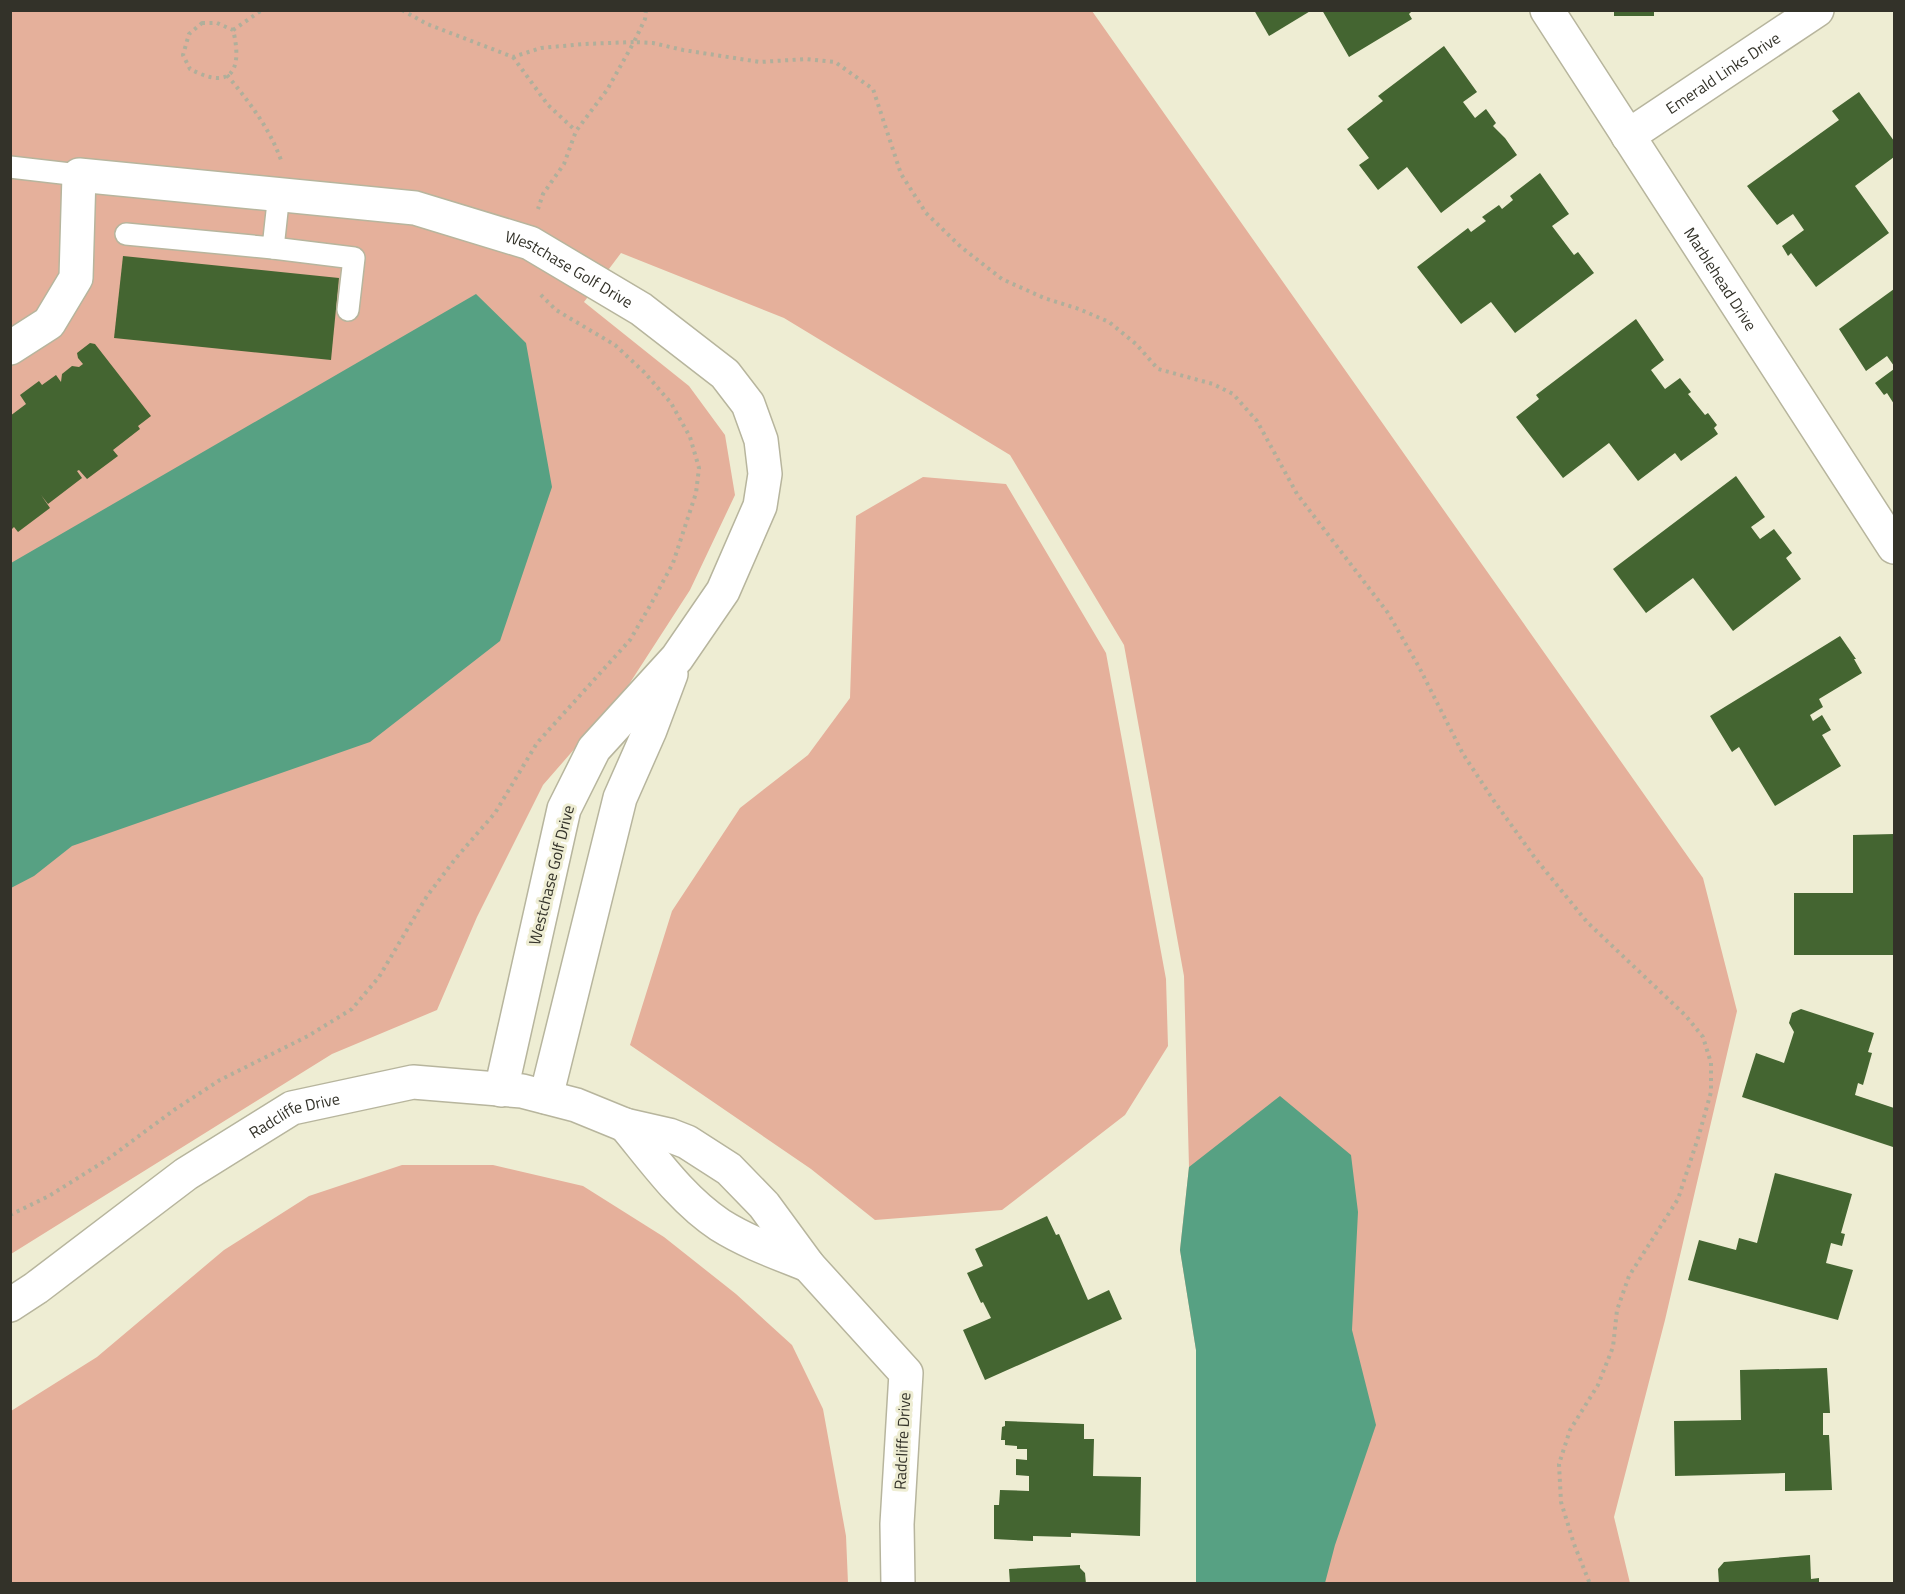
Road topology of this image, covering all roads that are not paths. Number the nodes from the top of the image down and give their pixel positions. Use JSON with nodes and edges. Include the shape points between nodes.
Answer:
{"nodes":[{"id":1,"x":1547,"y":10,"type":"edge"},
{"id":2,"x":1817,"y":10,"type":"edge"},
{"id":3,"x":1628,"y":136,"type":"junction"},
{"id":4,"x":10,"y":167,"type":"edge"},
{"id":5,"x":79,"y":175,"type":"junction"},
{"id":6,"x":279,"y":194,"type":"junction"},
{"id":7,"x":126,"y":234,"type":"dead end"},
{"id":8,"x":273,"y":248,"type":"junction"},
{"id":9,"x":348,"y":310,"type":"dead end"},
{"id":10,"x":10,"y":348,"type":"edge"},
{"id":11,"x":1894,"y":547,"type":"edge"},
{"id":12,"x":677,"y":658,"type":"junction"},
{"id":13,"x":501,"y":1090,"type":"junction"},
{"id":14,"x":546,"y":1097,"type":"junction"},
{"id":15,"x":625,"y":1125,"type":"junction"},
{"id":16,"x":808,"y":1266,"type":"junction"},
{"id":17,"x":10,"y":1305,"type":"edge"},
{"id":18,"x":898,"y":1584,"type":"edge"}],
"edges":[{"from":1,"to":3,"type":"street","name":"Marblehead Drive"},
{"from":2,"to":3,"type":"street","name":"Emerald Links Drive"},
{"from":3,"to":11,"type":"street","name":"Marblehead Drive"},
{"from":4,"to":5,"type":"lane"},
{"from":5,"to":6,"type":"street","name":"Westchase Golf Drive"},
{"from":5,"to":10,"type":"street","via":[[76,278],[50,323]]},
{"from":6,"to":8,"type":"lane"},
{"from":6,"to":12,"type":"street","name":"Westchase Golf Drive","via":[[415,208],[530,243],[641,309],[725,374],[748,404],[761,440],[765,474],[760,506],[723,591]]},
{"from":7,"to":8,"type":"lane"},
{"from":8,"to":9,"type":"lane","via":[[354,258]]},
{"from":12,"to":13,"type":"street","name":"Westchase Golf Drive","via":[[594,749],[564,809]]},
{"from":12,"to":14,"type":"street","name":"Westchase Golf Drive","via":[[620,798]]},
{"from":13,"to":14,"type":"street","name":"Radcliffe Drive"},
{"from":13,"to":17,"type":"street","name":"Radcliffe Drive","via":[[413,1082],[292,1108],[186,1174]]},
{"from":14,"to":15,"type":"street","name":"Radcliffe Drive"},
{"from":15,"to":16,"type":"street","name":"Radcliffe Drive","via":[[690,1200],[719,1224]]},
{"from":15,"to":16,"type":"street","name":"Radcliffe Drive","via":[[687,1142],[729,1169],[764,1205]]},
{"from":16,"to":18,"type":"street","name":"Radcliffe Drive","via":[[906,1373],[897,1524]]}]}
